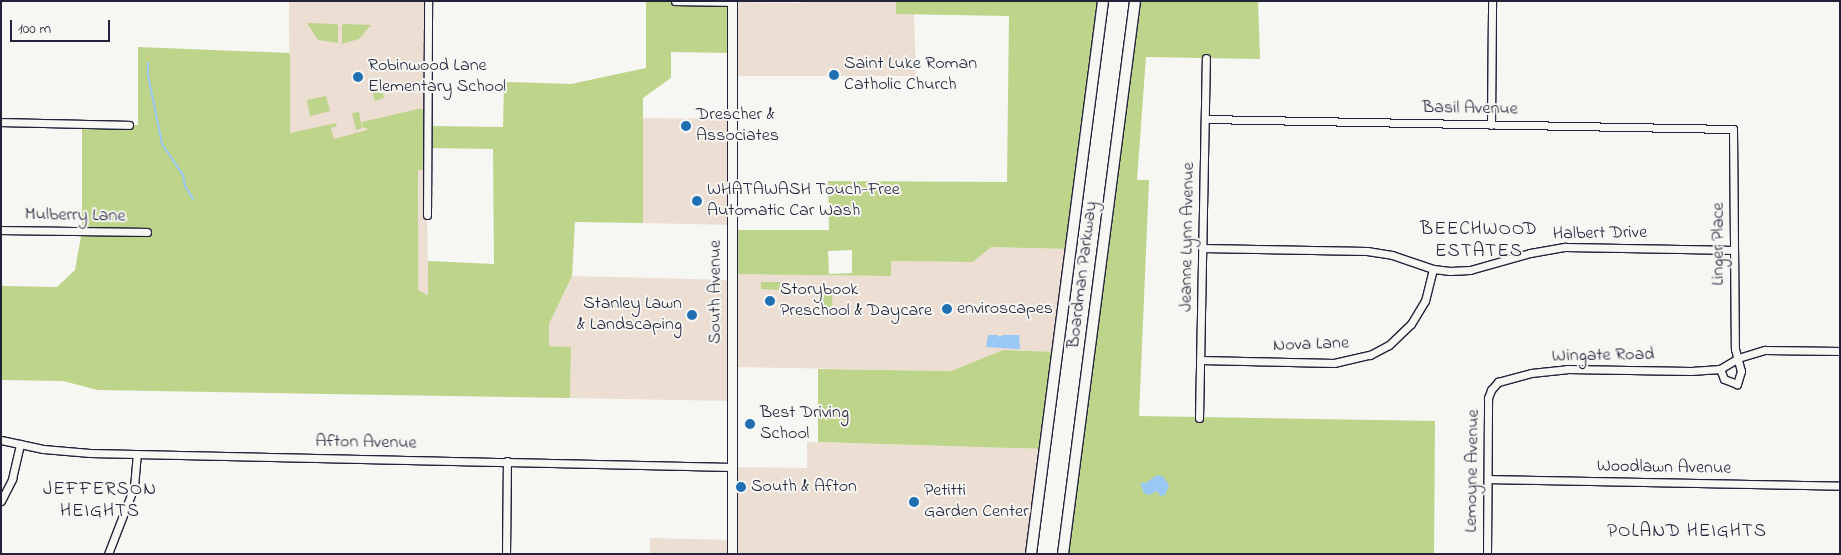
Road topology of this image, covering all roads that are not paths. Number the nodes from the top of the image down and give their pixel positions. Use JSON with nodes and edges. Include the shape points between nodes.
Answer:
{"nodes":[{"id":1,"x":428,"y":1,"type":"edge"},
{"id":2,"x":675,"y":1,"type":"edge"},
{"id":3,"x":1103,"y":1,"type":"edge"},
{"id":4,"x":1135,"y":1,"type":"edge"},
{"id":5,"x":1492,"y":1,"type":"edge"},
{"id":6,"x":732,"y":2,"type":"edge"},
{"id":7,"x":1206,"y":58,"type":"dead end"},
{"id":8,"x":1205,"y":119,"type":"junction"},
{"id":9,"x":1,"y":122,"type":"edge"},
{"id":10,"x":1491,"y":124,"type":"junction"},
{"id":11,"x":129,"y":125,"type":"dead end"},
{"id":12,"x":1733,"y":129,"type":"joint"},
{"id":13,"x":427,"y":215,"type":"dead end"},
{"id":14,"x":1,"y":230,"type":"edge"},
{"id":15,"x":148,"y":232,"type":"dead end"},
{"id":16,"x":1202,"y":248,"type":"junction"},
{"id":17,"x":1734,"y":250,"type":"junction"},
{"id":18,"x":1433,"y":269,"type":"junction"},
{"id":19,"x":1840,"y":351,"type":"edge"},
{"id":20,"x":1738,"y":358,"type":"junction"},
{"id":21,"x":1200,"y":360,"type":"junction"},
{"id":22,"x":1720,"y":369,"type":"junction"},
{"id":23,"x":1491,"y":390,"type":"joint"},
{"id":24,"x":1198,"y":418,"type":"dead end"},
{"id":25,"x":1,"y":440,"type":"edge"},
{"id":26,"x":20,"y":444,"type":"junction"},
{"id":27,"x":137,"y":454,"type":"junction"},
{"id":28,"x":507,"y":461,"type":"junction"},
{"id":29,"x":732,"y":467,"type":"junction"},
{"id":30,"x":1488,"y":479,"type":"junction"},
{"id":31,"x":1840,"y":486,"type":"edge"},
{"id":32,"x":1,"y":501,"type":"edge"},
{"id":33,"x":108,"y":554,"type":"edge"},
{"id":34,"x":506,"y":554,"type":"edge"},
{"id":35,"x":732,"y":554,"type":"edge"},
{"id":36,"x":1031,"y":554,"type":"edge"},
{"id":37,"x":1063,"y":554,"type":"edge"},
{"id":38,"x":1487,"y":554,"type":"edge"}],
"edges":[{"from":1,"to":13,"type":"street"},
{"from":2,"to":6,"type":"street"},
{"from":3,"to":36,"type":"highway","name":"Boardman Parkway"},
{"from":4,"to":37,"type":"highway","name":"Boardman Parkway"},
{"from":5,"to":10,"type":"street"},
{"from":6,"to":29,"type":"main road","name":"South Avenue"},
{"from":7,"to":8,"type":"street","name":"Jeanne Lynn Avenue"},
{"from":8,"to":10,"type":"street","name":"Basil Avenue"},
{"from":8,"to":16,"type":"street","name":"Jeanne Lynn Avenue"},
{"from":9,"to":11,"type":"street"},
{"from":10,"to":12,"type":"street","name":"Basil Avenue"},
{"from":12,"to":17,"type":"street","name":"Linger Place"},
{"from":14,"to":15,"type":"street","name":"Mulberry Lane"},
{"from":16,"to":18,"type":"street","name":"Halbert Drive","via":[[1367,251],[1392,255]]},
{"from":16,"to":21,"type":"street","name":"Jeanne Lynn Avenue"},
{"from":17,"to":18,"type":"street","name":"Halbert Drive","via":[[1565,248],[1530,253],[1470,270]]},
{"from":17,"to":20,"type":"street","name":"Linger Place","via":[[1735,349]]},
{"from":18,"to":21,"type":"street","name":"Nova Lane","via":[[1425,300],[1411,324],[1389,345],[1370,355],[1334,363]]},
{"from":19,"to":20,"type":"street","name":"Wingate Road","via":[[1765,350]]},
{"from":20,"to":22,"type":"street","name":"Wingate Road"},
{"from":20,"to":22,"type":"street","via":[[1741,371],[1737,384],[1724,379]]},
{"from":21,"to":24,"type":"street","name":"Jeanne Lynn Avenue"},
{"from":22,"to":23,"type":"street","name":"Wingate Road","via":[[1548,371],[1504,380]]},
{"from":23,"to":30,"type":"street","name":"Lemoyne Avenue","via":[[1488,398]]},
{"from":25,"to":26,"type":"street","name":"Afton Avenue"},
{"from":26,"to":27,"type":"street","name":"Afton Avenue","via":[[69,452]]},
{"from":26,"to":32,"type":"street","via":[[12,479]]},
{"from":27,"to":28,"type":"street","name":"Afton Avenue"},
{"from":27,"to":33,"type":"street","via":[[134,487]]},
{"from":28,"to":29,"type":"street","name":"Afton Avenue"},
{"from":28,"to":34,"type":"street"},
{"from":29,"to":35,"type":"main road","name":"South Avenue"},
{"from":30,"to":31,"type":"street","name":"Woodlawn Avenue"},
{"from":30,"to":38,"type":"street","name":"Lemoyne Avenue"}]}
